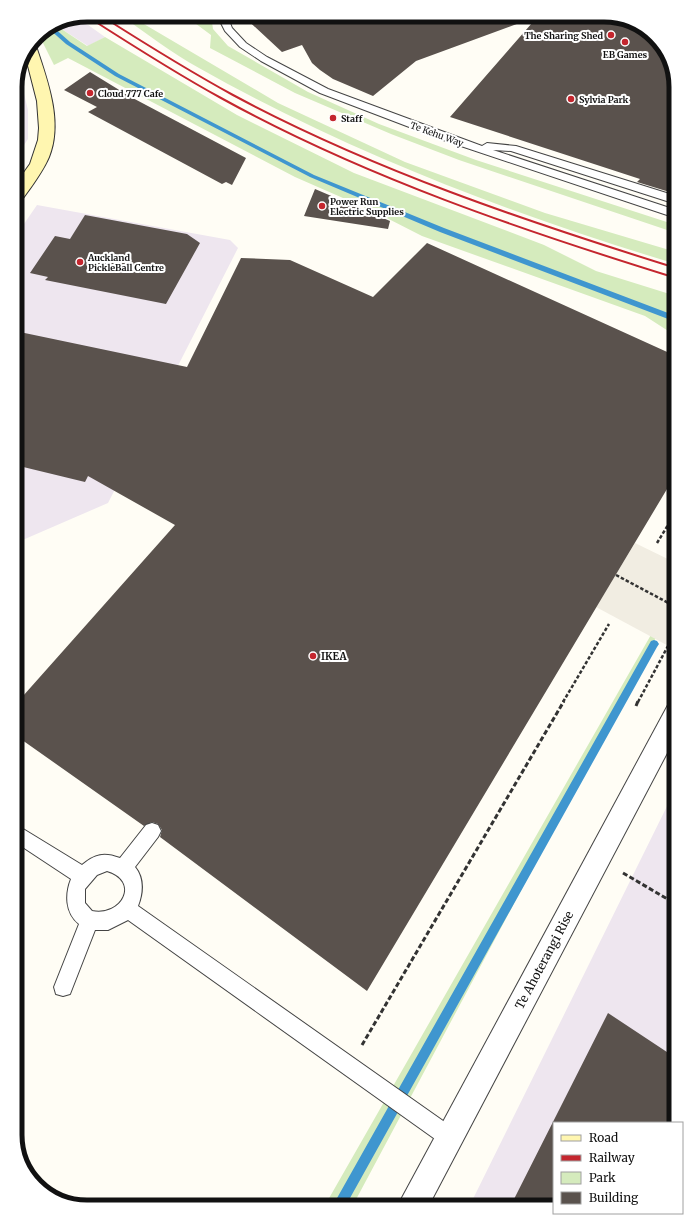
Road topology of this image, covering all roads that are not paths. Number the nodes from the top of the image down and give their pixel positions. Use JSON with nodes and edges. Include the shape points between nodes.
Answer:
{"nodes":[{"id":1,"x":225,"y":22,"type":"edge"},
{"id":2,"x":31,"y":54,"type":"edge"},
{"id":3,"x":468,"y":145,"type":"junction"},
{"id":4,"x":22,"y":187,"type":"edge"},
{"id":5,"x":669,"y":196,"type":"edge"},
{"id":6,"x":669,"y":212,"type":"edge"},
{"id":7,"x":669,"y":726,"type":"edge"},
{"id":8,"x":152,"y":831,"type":"dead end"},
{"id":9,"x":22,"y":837,"type":"edge"},
{"id":10,"x":124,"y":867,"type":"junction"},
{"id":11,"x":82,"y":876,"type":"junction"},
{"id":12,"x":127,"y":909,"type":"junction"},
{"id":13,"x":90,"y":920,"type":"junction"},
{"id":14,"x":62,"y":986,"type":"dead end"},
{"id":15,"x":449,"y":1137,"type":"junction"},
{"id":16,"x":416,"y":1200,"type":"edge"}],
"edges":[{"from":1,"to":3,"type":"lane","name":"Te Kehu Way","via":[[243,45],[324,91]]},
{"from":2,"to":4,"type":"main road","via":[[45,108],[48,132],[43,153]]},
{"from":3,"to":5,"type":"lane","via":[[512,148],[658,191]]},
{"from":3,"to":6,"type":"lane","name":"Te Kehu Way"},
{"from":7,"to":15,"type":"street","name":"Te Ahoterangi Rise"},
{"from":8,"to":10,"type":"lane"},
{"from":9,"to":11,"type":"lane"},
{"from":10,"to":11,"type":"lane","via":[[106,862],[97,864]]},
{"from":10,"to":12,"type":"lane","via":[[134,882],[133,896]]},
{"from":11,"to":13,"type":"lane","via":[[75,896],[76,906]]},
{"from":12,"to":13,"type":"lane","via":[[119,917],[109,921]]},
{"from":12,"to":15,"type":"lane"},
{"from":13,"to":14,"type":"lane"},
{"from":15,"to":16,"type":"street","name":"Te Ahoterangi Rise"}]}
